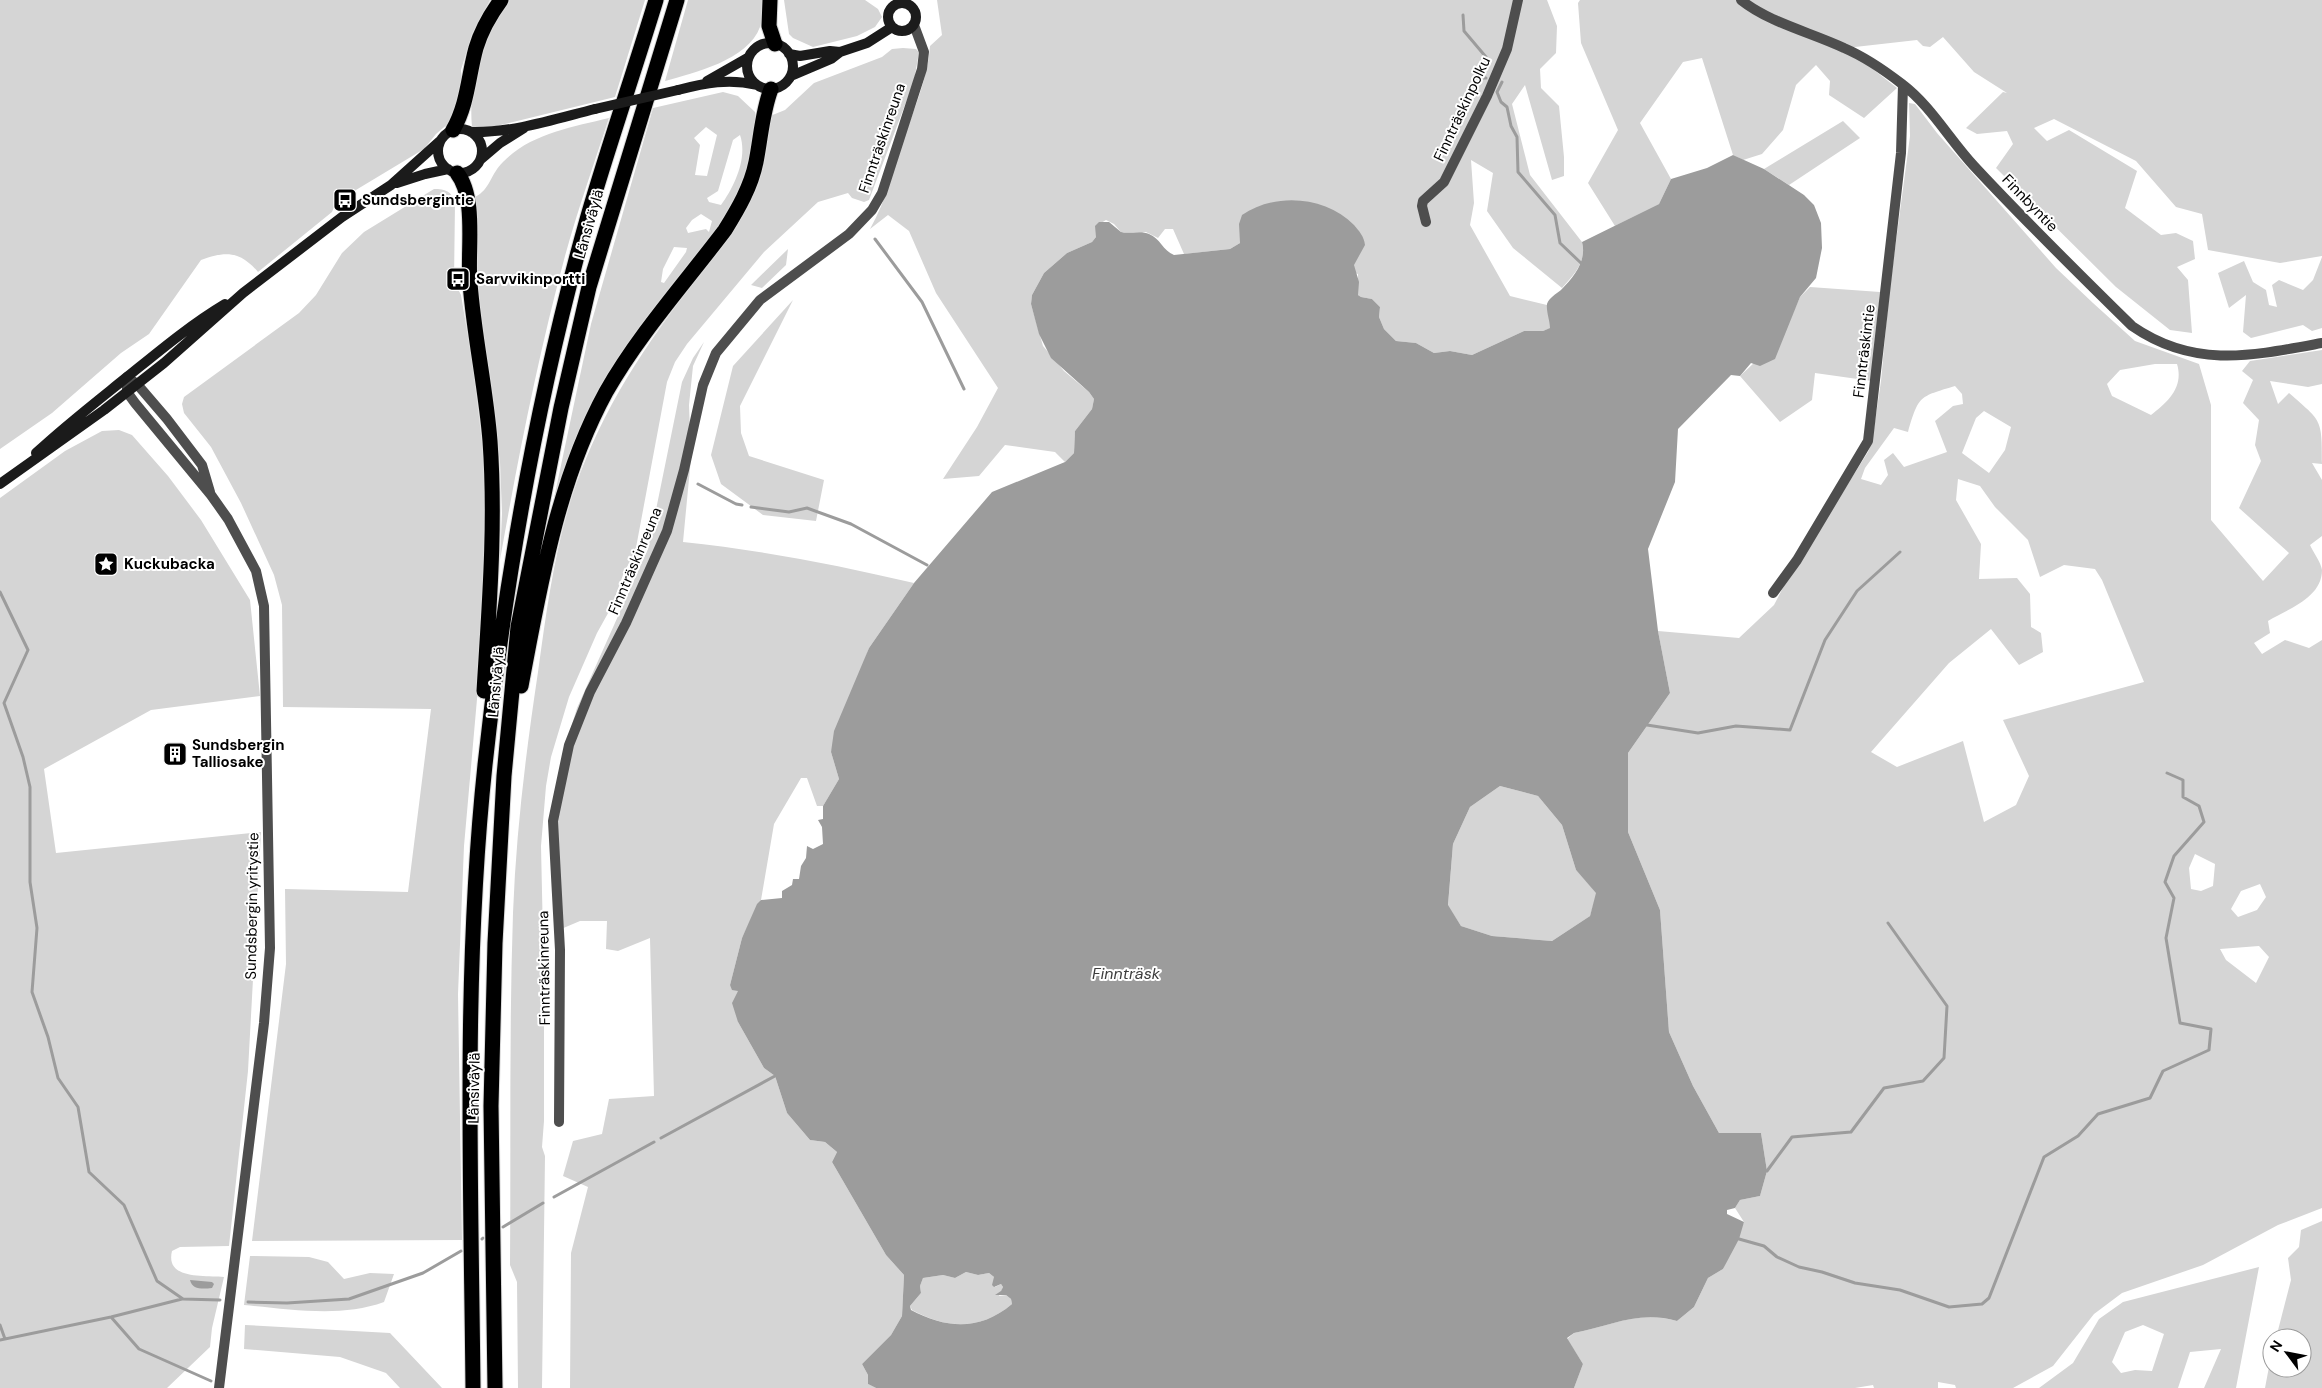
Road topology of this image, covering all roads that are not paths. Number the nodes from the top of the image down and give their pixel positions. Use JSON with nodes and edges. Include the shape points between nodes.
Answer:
{"nodes":[{"id":1,"x":501,"y":0,"type":"edge"},
{"id":2,"x":656,"y":0,"type":"edge"},
{"id":3,"x":677,"y":0,"type":"edge"},
{"id":4,"x":770,"y":0,"type":"edge"},
{"id":5,"x":1518,"y":0,"type":"edge"},
{"id":6,"x":1741,"y":0,"type":"edge"},
{"id":7,"x":911,"y":3,"type":"edge"},
{"id":8,"x":914,"y":25,"type":"junction"},
{"id":9,"x":892,"y":27,"type":"junction"},
{"id":10,"x":775,"y":44,"type":"junction"},
{"id":11,"x":840,"y":52,"type":"junction"},
{"id":12,"x":789,"y":54,"type":"junction"},
{"id":13,"x":749,"y":57,"type":"junction"},
{"id":14,"x":791,"y":76,"type":"junction"},
{"id":15,"x":704,"y":83,"type":"junction"},
{"id":16,"x":1903,"y":85,"type":"junction"},
{"id":17,"x":764,"y":87,"type":"junction"},
{"id":18,"x":530,"y":125,"type":"junction"},
{"id":19,"x":453,"y":130,"type":"junction"},
{"id":20,"x":472,"y":132,"type":"junction"},
{"id":21,"x":440,"y":140,"type":"junction"},
{"id":22,"x":480,"y":160,"type":"junction"},
{"id":23,"x":452,"y":171,"type":"junction"},
{"id":24,"x":391,"y":185,"type":"junction"},
{"id":25,"x":1426,"y":222,"type":"dead end"},
{"id":26,"x":242,"y":293,"type":"junction"},
{"id":27,"x":2322,"y":343,"type":"edge"},
{"id":28,"x":127,"y":377,"type":"junction"},
{"id":29,"x":138,"y":384,"type":"junction"},
{"id":30,"x":127,"y":392,"type":"junction"},
{"id":31,"x":15,"y":473,"type":"junction"},
{"id":32,"x":0,"y":484,"type":"edge"},
{"id":33,"x":211,"y":495,"type":"junction"},
{"id":34,"x":1773,"y":593,"type":"dead end"},
{"id":35,"x":484,"y":768,"type":"junction"},
{"id":36,"x":504,"y":776,"type":"junction"},
{"id":37,"x":559,"y":1122,"type":"dead end"},
{"id":38,"x":219,"y":1388,"type":"edge"},
{"id":39,"x":473,"y":1388,"type":"edge"},
{"id":40,"x":495,"y":1388,"type":"edge"}],
"edges":[{"from":1,"to":19,"type":"highway","via":[[483,28],[476,47],[465,106]]},
{"from":2,"to":35,"type":"highway","name":"Länsiväylä","via":[[588,216],[542,403],[506,595]]},
{"from":3,"to":36,"type":"highway","name":"Länsiväylä","via":[[607,224],[561,408],[518,627]]},
{"from":4,"to":10,"type":"highway","via":[[770,36]]},
{"from":5,"to":25,"type":"street","name":"Finnträskinpolku","via":[[1507,49],[1460,153],[1444,182],[1423,200]]},
{"from":6,"to":16,"type":"street","name":"Finnbyntie","via":[[1764,15],[1846,48]]},
{"from":7,"to":8,"type":"main road","via":[[916,15]]},
{"from":7,"to":9,"type":"main road","via":[[901,2],[890,9],[888,20]]},
{"from":8,"to":9,"type":"main road","via":[[906,30]]},
{"from":8,"to":37,"type":"street","name":"Finnträskinreuna","via":[[924,52],[922,69],[882,193],[872,210],[849,234],[760,300],[716,353],[703,385],[667,531],[626,623],[590,692],[569,745],[553,821],[560,950]]},
{"from":9,"to":11,"type":"main road","via":[[867,43]]},
{"from":10,"to":12,"type":"main road"},
{"from":10,"to":13,"type":"main road","via":[[760,46]]},
{"from":11,"to":12,"type":"main road"},
{"from":11,"to":14,"type":"main road"},
{"from":12,"to":14,"type":"main road","via":[[793,64]]},
{"from":13,"to":15,"type":"main road"},
{"from":13,"to":17,"type":"main road","via":[[748,72]]},
{"from":14,"to":17,"type":"main road","via":[[783,85]]},
{"from":15,"to":17,"type":"main road","via":[[738,80]]},
{"from":15,"to":18,"type":"main road","bridge":true},
{"from":16,"to":27,"type":"street","name":"Finnbyntie","via":[[1921,100],[2004,198],[2132,326],[2148,337],[2185,352],[2220,357]]},
{"from":16,"to":34,"type":"street","name":"Finnträskintie","via":[[1901,153],[1868,440],[1797,560]]},
{"from":17,"to":36,"type":"highway","via":[[756,162],[738,209],[626,361],[577,454],[544,571]]},
{"from":18,"to":20,"type":"main road"},
{"from":18,"to":22,"type":"main road"},
{"from":19,"to":20,"type":"main road","via":[[461,128]]},
{"from":19,"to":21,"type":"main road"},
{"from":20,"to":22,"type":"main road","via":[[480,140]]},
{"from":21,"to":23,"type":"main road","via":[[438,153],[442,164]]},
{"from":21,"to":24,"type":"main road"},
{"from":22,"to":23,"type":"main road","via":[[469,171]]},
{"from":23,"to":24,"type":"main road","via":[[413,177]]},
{"from":23,"to":35,"type":"highway","via":[[464,182],[468,200],[472,314],[490,439],[494,530],[484,696]]},
{"from":24,"to":26,"type":"main road","via":[[342,217]]},
{"from":26,"to":28,"type":"main road","via":[[203,317]]},
{"from":26,"to":29,"type":"main road"},
{"from":28,"to":29,"type":"street","name":"Sundsbergin yritystie"},
{"from":28,"to":30,"type":"street"},
{"from":28,"to":31,"type":"main road","via":[[57,433]]},
{"from":29,"to":30,"type":"main road"},
{"from":29,"to":33,"type":"street","name":"Sundsbergin yritystie","via":[[202,465]]},
{"from":30,"to":31,"type":"main road","via":[[64,441]]},
{"from":30,"to":33,"type":"street","name":"Sundsbergin yritystie"},
{"from":31,"to":32,"type":"main road"},
{"from":33,"to":38,"type":"street","name":"Sundsbergin yritystie","via":[[256,571],[264,606],[270,895],[264,1023]]},
{"from":35,"to":39,"type":"highway","name":"Länsiväylä","via":[[472,938]]},
{"from":36,"to":40,"type":"highway","name":"Länsiväylä","via":[[495,934],[491,1098]]}]}
